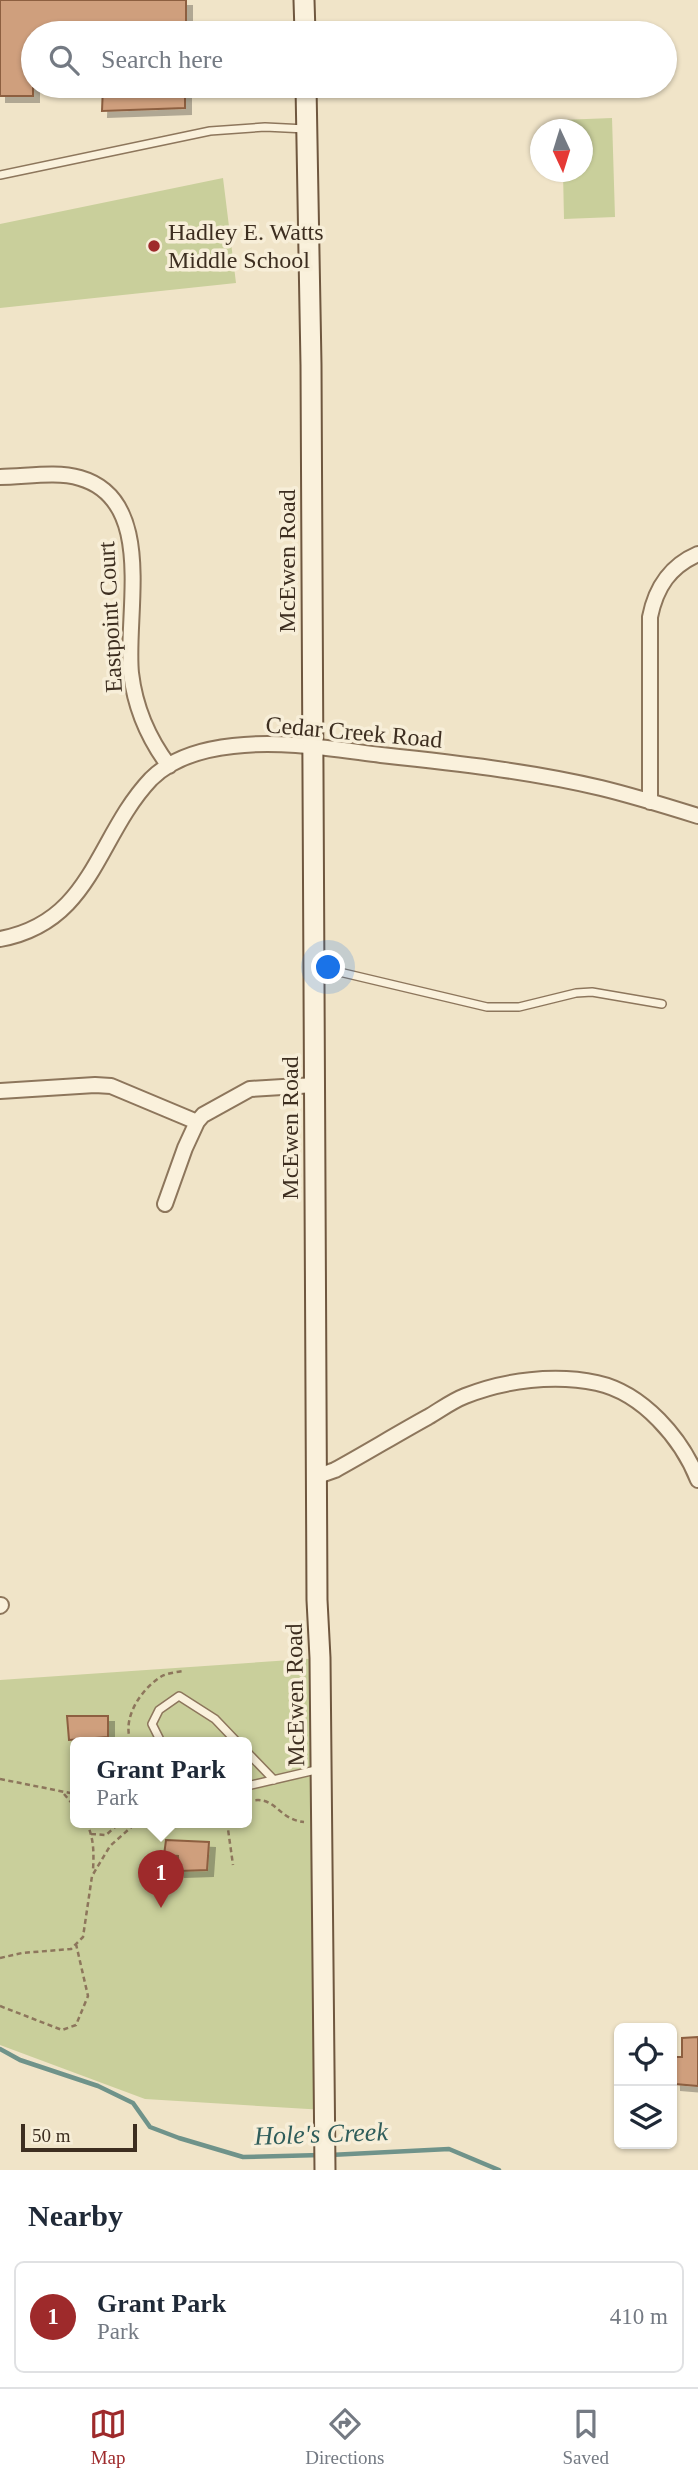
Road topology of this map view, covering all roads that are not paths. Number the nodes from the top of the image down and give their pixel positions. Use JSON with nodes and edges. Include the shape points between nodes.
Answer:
{"nodes":[{"id":1,"x":304,"y":0,"type":"edge"},
{"id":2,"x":305,"y":21,"type":"edge"},
{"id":3,"x":306,"y":98,"type":"edge"},
{"id":4,"x":306,"y":129,"type":"junction"},
{"id":5,"x":0,"y":175,"type":"edge"},
{"id":6,"x":0,"y":477,"type":"edge"},
{"id":7,"x":698,"y":554,"type":"edge"},
{"id":8,"x":313,"y":747,"type":"junction"},
{"id":9,"x":169,"y":766,"type":"junction"},
{"id":10,"x":650,"y":802,"type":"junction"},
{"id":11,"x":698,"y":816,"type":"edge"},
{"id":12,"x":0,"y":939,"type":"edge"},
{"id":13,"x":313,"y":965,"type":"junction"},
{"id":14,"x":662,"y":1004,"type":"dead end"},
{"id":15,"x":315,"y":1085,"type":"junction"},
{"id":16,"x":0,"y":1091,"type":"edge"},
{"id":17,"x":197,"y":1122,"type":"junction"},
{"id":18,"x":165,"y":1204,"type":"dead end"},
{"id":19,"x":318,"y":1476,"type":"junction"},
{"id":20,"x":698,"y":1480,"type":"edge"},
{"id":21,"x":158,"y":1737,"type":"edge"},
{"id":22,"x":232,"y":1737,"type":"edge"},
{"id":23,"x":252,"y":1757,"type":"edge"},
{"id":24,"x":321,"y":1769,"type":"junction"},
{"id":25,"x":274,"y":1780,"type":"junction"},
{"id":26,"x":252,"y":1785,"type":"edge"},
{"id":27,"x":325,"y":2170,"type":"edge"}],
"edges":[{"from":1,"to":2,"type":"street"},
{"from":3,"to":4,"type":"street","name":"McEwen Road"},
{"from":4,"to":5,"type":"lane","via":[[210,131]]},
{"from":4,"to":8,"type":"street","name":"McEwen Road"},
{"from":6,"to":9,"type":"street","name":"Eastpoint Court","via":[[82,478],[119,506],[131,552],[134,693],[149,736]]},
{"from":7,"to":10,"type":"street","via":[[667,575],[650,617]]},
{"from":8,"to":9,"type":"street","name":"Cedar Creek Road","via":[[233,746]]},
{"from":8,"to":10,"type":"street","name":"Cedar Creek Road","via":[[531,774]]},
{"from":8,"to":13,"type":"street","name":"McEwen Road"},
{"from":9,"to":12,"type":"street","name":"Cedar Creek Road","via":[[135,799],[81,890],[51,918]]},
{"from":10,"to":11,"type":"street","name":"Cedar Creek Road"},
{"from":13,"to":14,"type":"lane","via":[[487,1007],[519,1007],[593,992]]},
{"from":13,"to":15,"type":"street","name":"McEwen Road"},
{"from":15,"to":17,"type":"street","via":[[250,1089]]},
{"from":15,"to":19,"type":"street","name":"McEwen Road"},
{"from":16,"to":17,"type":"street","via":[[111,1086]]},
{"from":17,"to":18,"type":"street"},
{"from":19,"to":20,"type":"street","via":[[335,1471],[464,1396],[503,1384],[549,1379],[598,1383],[629,1397],[655,1416],[680,1444]]},
{"from":19,"to":24,"type":"street","name":"McEwen Road"},
{"from":21,"to":22,"type":"lane","via":[[152,1724],[159,1710],[178,1696],[215,1719]]},
{"from":23,"to":25,"type":"lane"},
{"from":24,"to":25,"type":"lane"},
{"from":24,"to":27,"type":"street","name":"McEwen Road"},
{"from":25,"to":26,"type":"lane"}]}
